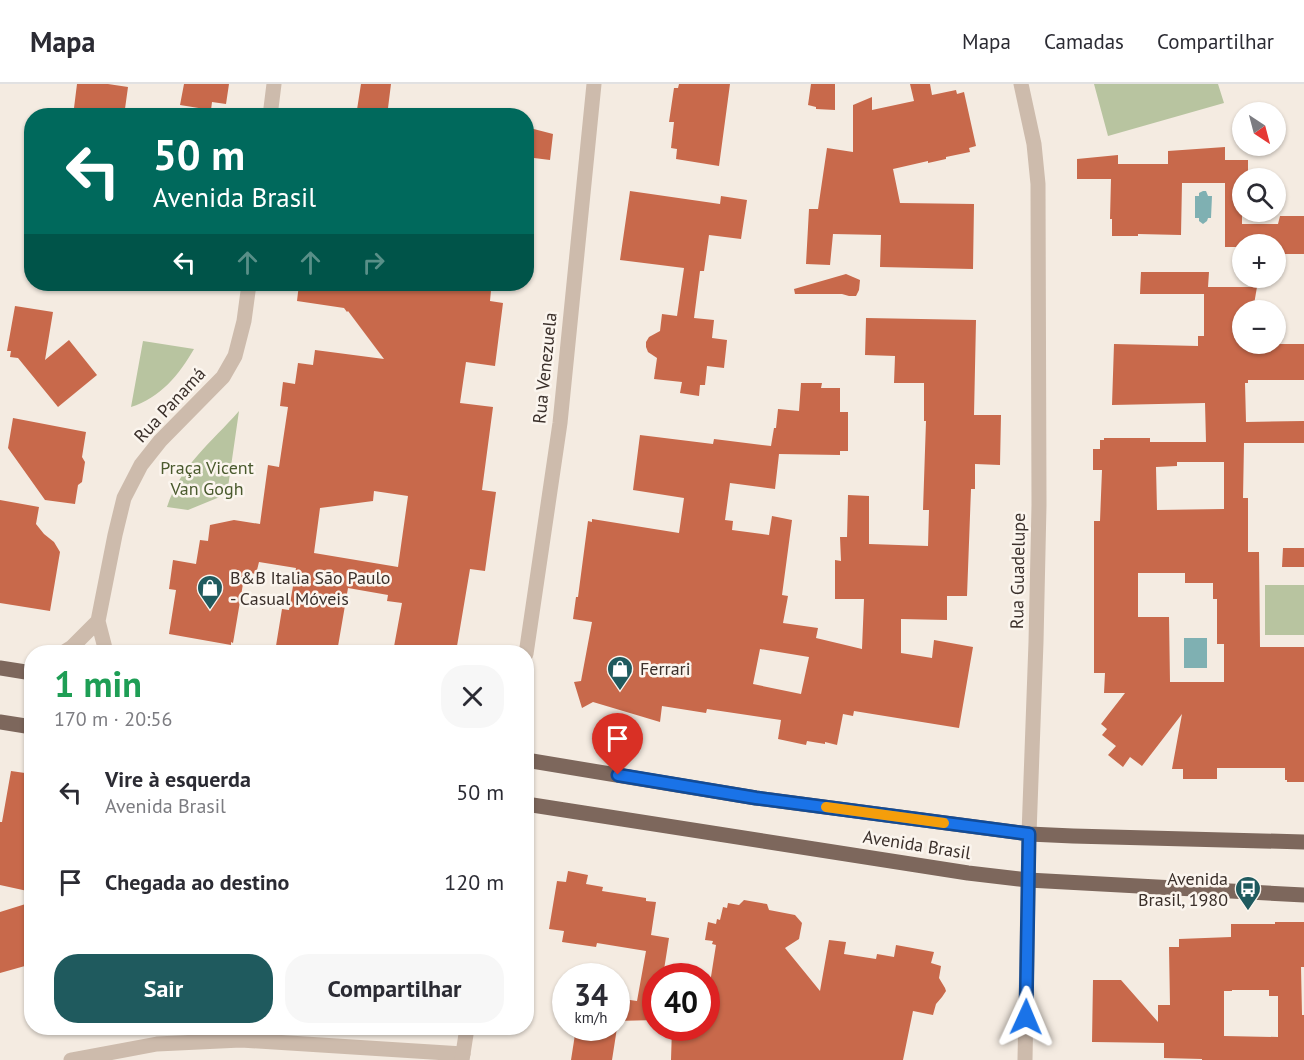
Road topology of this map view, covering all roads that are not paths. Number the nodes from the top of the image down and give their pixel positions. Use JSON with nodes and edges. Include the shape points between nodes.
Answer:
{"nodes":[{"id":1,"x":274,"y":84,"type":"edge"},
{"id":2,"x":594,"y":84,"type":"edge"},
{"id":3,"x":1021,"y":84,"type":"edge"},
{"id":4,"x":271,"y":108,"type":"edge"},
{"id":5,"x":248,"y":291,"type":"edge"},
{"id":6,"x":98,"y":621,"type":"junction"},
{"id":7,"x":73,"y":645,"type":"edge"},
{"id":8,"x":104,"y":645,"type":"edge"},
{"id":9,"x":527,"y":645,"type":"edge"},
{"id":10,"x":0,"y":668,"type":"edge"},
{"id":11,"x":24,"y":672,"type":"edge"},
{"id":12,"x":0,"y":722,"type":"edge"},
{"id":13,"x":24,"y":726,"type":"edge"},
{"id":14,"x":534,"y":761,"type":"edge"},
{"id":15,"x":534,"y":805,"type":"edge"},
{"id":16,"x":1029,"y":834,"type":"junction"},
{"id":17,"x":1304,"y":842,"type":"edge"},
{"id":18,"x":1028,"y":880,"type":"junction"},
{"id":19,"x":1304,"y":895,"type":"edge"},
{"id":20,"x":465,"y":1035,"type":"edge"},
{"id":21,"x":462,"y":1057,"type":"edge"},
{"id":22,"x":71,"y":1060,"type":"edge"},
{"id":23,"x":1025,"y":1060,"type":"edge"}],
"edges":[{"from":1,"to":4,"type":"street"},
{"from":2,"to":9,"type":"street","name":"Rua Venezuela","via":[[560,423]]},
{"from":3,"to":16,"type":"street","name":"Rua Guadelupe","via":[[1038,184],[1039,505]]},
{"from":5,"to":6,"type":"street","name":"Rua Panamá","via":[[235,356],[223,377],[160,441],[141,465],[124,498]]},
{"from":6,"to":7,"type":"street"},
{"from":6,"to":8,"type":"street","name":"Rua Panamá"},
{"from":10,"to":11,"type":"main road"},
{"from":12,"to":13,"type":"main road"},
{"from":14,"to":16,"type":"main road","name":"Avenida Brasil","via":[[756,798]]},
{"from":15,"to":18,"type":"main road","name":"Avenida Brasil"},
{"from":16,"to":17,"type":"main road","name":"Avenida Brasil"},
{"from":16,"to":18,"type":"street","name":"Rua Guadelupe"},
{"from":18,"to":19,"type":"main road","name":"Avenida Brasil"},
{"from":18,"to":23,"type":"street","name":"Rua Guadelupe"},
{"from":20,"to":21,"type":"street"},
{"from":21,"to":22,"type":"street","via":[[241,1040],[158,1044]]}]}
